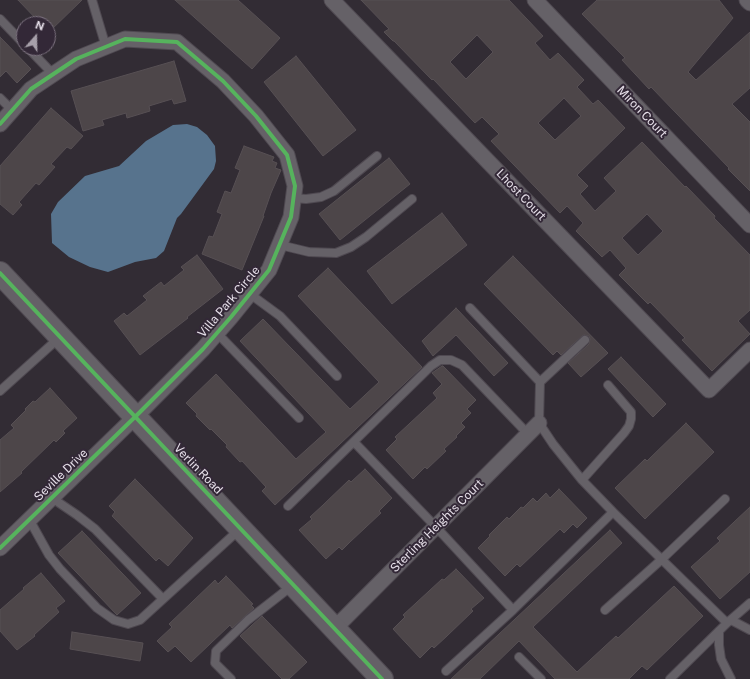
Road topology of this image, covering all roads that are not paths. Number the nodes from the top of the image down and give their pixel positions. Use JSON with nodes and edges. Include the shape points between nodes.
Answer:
{"nodes":[{"id":1,"x":92,"y":0,"type":"edge"},
{"id":2,"x":332,"y":0,"type":"edge"},
{"id":3,"x":535,"y":0,"type":"edge"},
{"id":4,"x":747,"y":0,"type":"edge"},
{"id":5,"x":750,"y":3,"type":"edge"},
{"id":6,"x":0,"y":19,"type":"edge"},
{"id":7,"x":16,"y":36,"type":"edge"},
{"id":8,"x":106,"y":47,"type":"junction"},
{"id":9,"x":36,"y":56,"type":"edge"},
{"id":10,"x":53,"y":74,"type":"junction"},
{"id":11,"x":0,"y":98,"type":"edge"},
{"id":12,"x":12,"y":110,"type":"junction"},
{"id":13,"x":0,"y":124,"type":"edge"},
{"id":14,"x":377,"y":156,"type":"dead end"},
{"id":15,"x":293,"y":198,"type":"junction"},
{"id":16,"x":412,"y":199,"type":"dead end"},
{"id":17,"x":750,"y":225,"type":"edge"},
{"id":18,"x":280,"y":245,"type":"junction"},
{"id":19,"x":0,"y":273,"type":"edge"},
{"id":20,"x":250,"y":294,"type":"junction"},
{"id":21,"x":470,"y":308,"type":"dead end"},
{"id":22,"x":217,"y":333,"type":"junction"},
{"id":23,"x":60,"y":337,"type":"junction"},
{"id":24,"x":585,"y":340,"type":"dead end"},
{"id":25,"x":750,"y":350,"type":"edge"},
{"id":26,"x":337,"y":376,"type":"dead end"},
{"id":27,"x":540,"y":382,"type":"junction"},
{"id":28,"x":608,"y":385,"type":"dead end"},
{"id":29,"x":0,"y":391,"type":"edge"},
{"id":30,"x":135,"y":417,"type":"junction"},
{"id":31,"x":299,"y":418,"type":"dead end"},
{"id":32,"x":539,"y":424,"type":"junction"},
{"id":33,"x":528,"y":434,"type":"junction"},
{"id":34,"x":354,"y":442,"type":"junction"},
{"id":35,"x":582,"y":480,"type":"junction"},
{"id":36,"x":52,"y":498,"type":"junction"},
{"id":37,"x":725,"y":499,"type":"dead end"},
{"id":38,"x":288,"y":506,"type":"dead end"},
{"id":39,"x":613,"y":512,"type":"junction"},
{"id":40,"x":30,"y":519,"type":"junction"},
{"id":41,"x":436,"y":527,"type":"junction"},
{"id":42,"x":240,"y":528,"type":"junction"},
{"id":43,"x":0,"y":548,"type":"edge"},
{"id":44,"x":661,"y":560,"type":"junction"},
{"id":45,"x":293,"y":584,"type":"junction"},
{"id":46,"x":163,"y":599,"type":"junction"},
{"id":47,"x":750,"y":603,"type":"edge"},
{"id":48,"x":513,"y":610,"type":"junction"},
{"id":49,"x":605,"y":610,"type":"dead end"},
{"id":50,"x":729,"y":622,"type":"junction"},
{"id":51,"x":335,"y":628,"type":"junction"},
{"id":52,"x":750,"y":630,"type":"edge"},
{"id":53,"x":719,"y":631,"type":"junction"},
{"id":54,"x":519,"y":657,"type":"dead end"},
{"id":55,"x":446,"y":671,"type":"dead end"},
{"id":56,"x":231,"y":679,"type":"edge"},
{"id":57,"x":382,"y":679,"type":"edge"},
{"id":58,"x":541,"y":679,"type":"edge"},
{"id":59,"x":670,"y":679,"type":"edge"},
{"id":60,"x":731,"y":679,"type":"edge"}],
"edges":[{"from":1,"to":8,"type":"lane"},
{"from":2,"to":25,"type":"street","name":"Lhost Court","via":[[709,390]]},
{"from":3,"to":17,"type":"street","name":"Miron Court"},
{"from":4,"to":5,"type":"street"},
{"from":6,"to":7,"type":"lane"},
{"from":8,"to":10,"type":"street","name":"Villa Park Circle","via":[[76,59]]},
{"from":8,"to":15,"type":"street","name":"Villa Park Circle","via":[[125,39],[177,42],[223,81],[256,116],[287,155],[294,186]]},
{"from":9,"to":10,"type":"lane"},
{"from":10,"to":12,"type":"street","name":"Villa Park Circle","via":[[31,89]]},
{"from":11,"to":12,"type":"lane"},
{"from":12,"to":13,"type":"street","name":"Villa Park Circle"},
{"from":14,"to":15,"type":"lane","via":[[334,191],[306,200]]},
{"from":15,"to":18,"type":"street","name":"Villa Park Circle","via":[[291,217]]},
{"from":16,"to":18,"type":"lane","via":[[366,237],[336,253],[309,252]]},
{"from":18,"to":20,"type":"street","name":"Villa Park Circle","via":[[269,270]]},
{"from":19,"to":23,"type":"street","name":"Verlin Road"},
{"from":20,"to":22,"type":"street","name":"Villa Park Circle"},
{"from":20,"to":26,"type":"lane","via":[[280,316]]},
{"from":21,"to":27,"type":"lane"},
{"from":22,"to":30,"type":"street","name":"Villa Park Circle"},
{"from":22,"to":31,"type":"lane"},
{"from":23,"to":29,"type":"lane"},
{"from":23,"to":30,"type":"street","name":"Verlin Road"},
{"from":24,"to":27,"type":"lane"},
{"from":27,"to":32,"type":"lane"},
{"from":28,"to":35,"type":"lane","via":[[631,412],[631,419],[624,433]]},
{"from":30,"to":36,"type":"street","name":"Seville Drive"},
{"from":30,"to":42,"type":"street","name":"Verlin Road"},
{"from":32,"to":33,"type":"street","name":"Sterling Heights Court"},
{"from":32,"to":35,"type":"lane"},
{"from":33,"to":34,"type":"lane","via":[[462,365],[451,360],[440,360]]},
{"from":33,"to":41,"type":"street","name":"Sterling Heights Court"},
{"from":34,"to":38,"type":"lane"},
{"from":34,"to":41,"type":"lane"},
{"from":35,"to":39,"type":"lane"},
{"from":36,"to":40,"type":"street","name":"Seville Drive"},
{"from":36,"to":46,"type":"lane","via":[[95,530]]},
{"from":37,"to":44,"type":"lane"},
{"from":39,"to":44,"type":"lane"},
{"from":39,"to":48,"type":"lane"},
{"from":40,"to":43,"type":"street","name":"Seville Drive"},
{"from":40,"to":46,"type":"lane","via":[[49,555],[60,569],[97,608],[114,620],[128,624],[140,620]]},
{"from":41,"to":48,"type":"lane"},
{"from":41,"to":51,"type":"street","name":"Sterling Heights Court"},
{"from":42,"to":45,"type":"street","name":"Verlin Road"},
{"from":42,"to":46,"type":"lane"},
{"from":44,"to":49,"type":"lane"},
{"from":44,"to":50,"type":"lane"},
{"from":45,"to":51,"type":"street","name":"Verlin Road"},
{"from":45,"to":56,"type":"lane","via":[[248,620],[216,651],[215,663]]},
{"from":47,"to":50,"type":"lane"},
{"from":48,"to":55,"type":"lane"},
{"from":50,"to":52,"type":"lane"},
{"from":50,"to":53,"type":"lane"},
{"from":51,"to":57,"type":"street","name":"Verlin Road"},
{"from":53,"to":59,"type":"lane"},
{"from":53,"to":60,"type":"lane","via":[[722,659]]},
{"from":54,"to":58,"type":"lane"}]}
